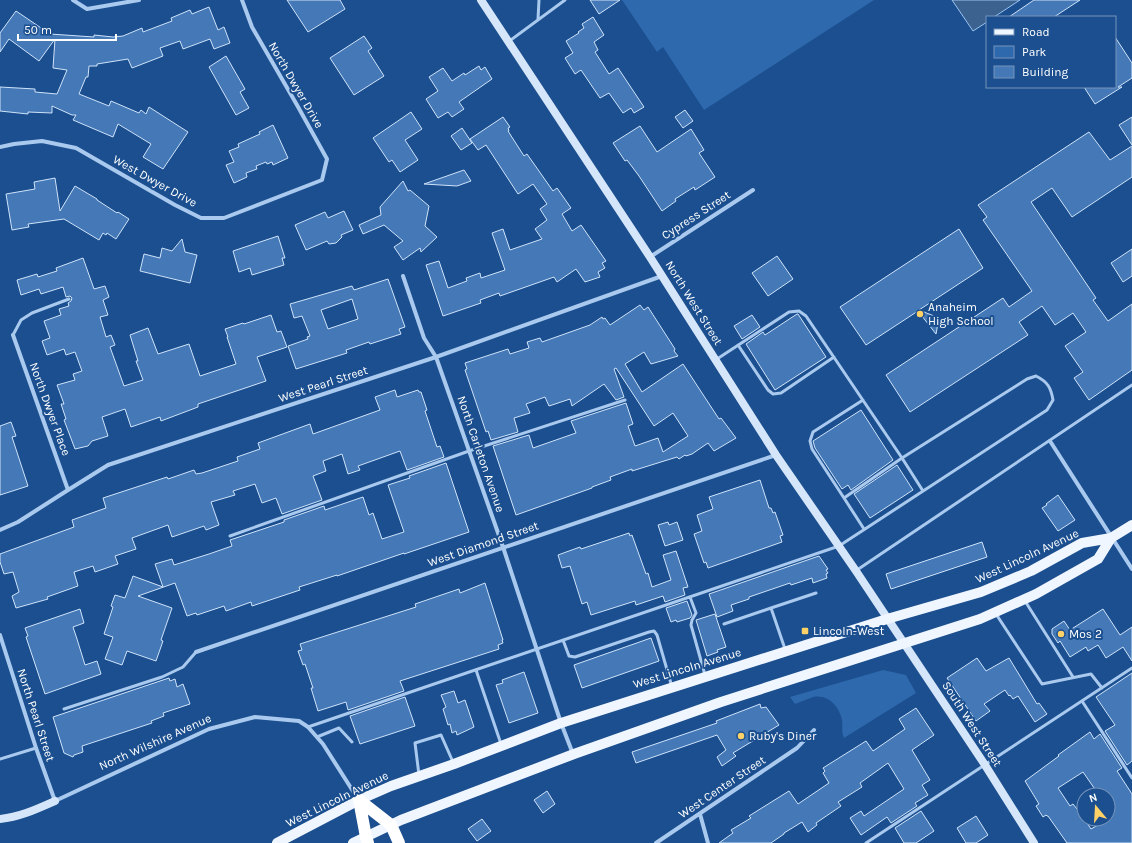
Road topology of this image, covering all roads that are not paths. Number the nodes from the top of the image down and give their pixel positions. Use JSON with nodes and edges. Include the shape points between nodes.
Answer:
{"nodes":[{"id":1,"x":73,"y":0,"type":"edge"},
{"id":2,"x":139,"y":0,"type":"edge"},
{"id":3,"x":242,"y":0,"type":"edge"},
{"id":4,"x":481,"y":0,"type":"edge"},
{"id":5,"x":539,"y":0,"type":"edge"},
{"id":6,"x":565,"y":0,"type":"edge"},
{"id":7,"x":538,"y":19,"type":"junction"},
{"id":8,"x":508,"y":42,"type":"junction"},
{"id":9,"x":0,"y":147,"type":"edge"},
{"id":10,"x":322,"y":180,"type":"joint"},
{"id":11,"x":753,"y":190,"type":"dead end"},
{"id":12,"x":650,"y":257,"type":"junction"},
{"id":13,"x":403,"y":276,"type":"dead end"},
{"id":14,"x":662,"y":276,"type":"junction"},
{"id":15,"x":69,"y":299,"type":"dead end"},
{"id":16,"x":13,"y":335,"type":"joint"},
{"id":17,"x":738,"y":345,"type":"junction"},
{"id":18,"x":436,"y":357,"type":"junction"},
{"id":19,"x":834,"y":357,"type":"junction"},
{"id":20,"x":715,"y":360,"type":"junction"},
{"id":21,"x":1132,"y":385,"type":"edge"},
{"id":22,"x":625,"y":400,"type":"dead end"},
{"id":23,"x":863,"y":400,"type":"junction"},
{"id":24,"x":1050,"y":441,"type":"junction"},
{"id":25,"x":469,"y":451,"type":"junction"},
{"id":26,"x":776,"y":455,"type":"junction"},
{"id":27,"x":902,"y":458,"type":"junction"},
{"id":28,"x":68,"y":490,"type":"junction"},
{"id":29,"x":924,"y":491,"type":"junction"},
{"id":30,"x":844,"y":498,"type":"junction"},
{"id":31,"x":1132,"y":525,"type":"edge"},
{"id":32,"x":0,"y":530,"type":"edge"},
{"id":33,"x":864,"y":530,"type":"junction"},
{"id":34,"x":230,"y":536,"type":"dead end"},
{"id":35,"x":1111,"y":538,"type":"junction"},
{"id":36,"x":839,"y":546,"type":"junction"},
{"id":37,"x":503,"y":547,"type":"junction"},
{"id":38,"x":1132,"y":569,"type":"edge"},
{"id":39,"x":856,"y":571,"type":"junction"},
{"id":40,"x":816,"y":593,"type":"dead end"},
{"id":41,"x":690,"y":597,"type":"junction"},
{"id":42,"x":1024,"y":599,"type":"junction"},
{"id":43,"x":771,"y":608,"type":"junction"},
{"id":44,"x":996,"y":612,"type":"junction"},
{"id":45,"x":887,"y":619,"type":"junction"},
{"id":46,"x":724,"y":624,"type":"dead end"},
{"id":47,"x":0,"y":635,"type":"edge"},
{"id":48,"x":563,"y":640,"type":"junction"},
{"id":49,"x":904,"y":644,"type":"junction"},
{"id":50,"x":537,"y":649,"type":"junction"},
{"id":51,"x":786,"y":651,"type":"junction"},
{"id":52,"x":196,"y":652,"type":"joint"},
{"id":53,"x":1132,"y":668,"type":"edge"},
{"id":54,"x":476,"y":670,"type":"junction"},
{"id":55,"x":705,"y":676,"type":"junction"},
{"id":56,"x":1072,"y":677,"type":"junction"},
{"id":57,"x":672,"y":687,"type":"junction"},
{"id":58,"x":1102,"y":688,"type":"junction"},
{"id":59,"x":1082,"y":701,"type":"junction"},
{"id":60,"x":64,"y":709,"type":"dead end"},
{"id":61,"x":561,"y":723,"type":"junction"},
{"id":62,"x":308,"y":727,"type":"junction"},
{"id":63,"x":814,"y":730,"type":"dead end"},
{"id":64,"x":317,"y":737,"type":"junction"},
{"id":65,"x":352,"y":742,"type":"dead end"},
{"id":66,"x":502,"y":745,"type":"junction"},
{"id":67,"x":36,"y":748,"type":"junction"},
{"id":68,"x":574,"y":754,"type":"junction"},
{"id":69,"x":0,"y":759,"type":"edge"},
{"id":70,"x":454,"y":764,"type":"junction"},
{"id":71,"x":985,"y":765,"type":"junction"},
{"id":72,"x":420,"y":776,"type":"junction"},
{"id":73,"x":1132,"y":778,"type":"edge"},
{"id":74,"x":359,"y":800,"type":"junction"},
{"id":75,"x":55,"y":801,"type":"junction"},
{"id":76,"x":700,"y":814,"type":"junction"},
{"id":77,"x":0,"y":819,"type":"edge"},
{"id":78,"x":391,"y":824,"type":"junction"},
{"id":79,"x":367,"y":840,"type":"edge"},
{"id":80,"x":277,"y":843,"type":"edge"},
{"id":81,"x":353,"y":843,"type":"edge"},
{"id":82,"x":399,"y":843,"type":"edge"},
{"id":83,"x":656,"y":843,"type":"edge"},
{"id":84,"x":708,"y":843,"type":"edge"},
{"id":85,"x":866,"y":843,"type":"edge"},
{"id":86,"x":1034,"y":843,"type":"edge"}],
"edges":[{"from":1,"to":2,"type":"street","via":[[87,9]]},
{"from":3,"to":10,"type":"street","name":"North Dwyer Drive","via":[[252,27],[327,159]]},
{"from":4,"to":8,"type":"street","name":"North West Street"},
{"from":5,"to":7,"type":"lane"},
{"from":6,"to":7,"type":"lane"},
{"from":7,"to":8,"type":"lane"},
{"from":8,"to":12,"type":"street","name":"North West Street"},
{"from":9,"to":10,"type":"street","name":"West Dwyer Drive","via":[[42,141],[76,148],[175,206],[201,218],[224,218]]},
{"from":11,"to":12,"type":"street","name":"Cypress Street"},
{"from":12,"to":14,"type":"street","name":"North West Street"},
{"from":13,"to":18,"type":"street","name":"North Carleton Avenue","via":[[424,338]]},
{"from":14,"to":18,"type":"street","name":"West Pearl Street"},
{"from":14,"to":20,"type":"street","name":"North West Street"},
{"from":15,"to":16,"type":"lane","via":[[32,313],[22,320]]},
{"from":16,"to":28,"type":"street","name":"North Dwyer Place"},
{"from":17,"to":19,"type":"lane","via":[[789,312],[799,310],[806,316]]},
{"from":17,"to":19,"type":"lane","via":[[773,394],[781,393]]},
{"from":17,"to":20,"type":"lane"},
{"from":18,"to":25,"type":"street","name":"North Carleton Avenue"},
{"from":18,"to":28,"type":"street","name":"West Pearl Street","via":[[108,465]]},
{"from":19,"to":23,"type":"lane"},
{"from":20,"to":26,"type":"street","name":"North West Street"},
{"from":21,"to":24,"type":"lane"},
{"from":22,"to":25,"type":"lane"},
{"from":23,"to":27,"type":"lane"},
{"from":23,"to":30,"type":"lane","via":[[813,432],[810,441],[812,449]]},
{"from":24,"to":35,"type":"street"},
{"from":24,"to":39,"type":"lane"},
{"from":25,"to":34,"type":"lane"},
{"from":25,"to":37,"type":"street","name":"North Carleton Avenue"},
{"from":26,"to":36,"type":"street","name":"North West Street"},
{"from":26,"to":37,"type":"street","name":"West Diamond Street"},
{"from":27,"to":29,"type":"lane"},
{"from":27,"to":29,"type":"lane","via":[[1027,379],[1036,376],[1045,380],[1051,389],[1053,400],[1046,410]]},
{"from":27,"to":30,"type":"lane"},
{"from":28,"to":32,"type":"street","name":"West Pearl Street","via":[[18,522]]},
{"from":29,"to":33,"type":"lane"},
{"from":30,"to":33,"type":"lane"},
{"from":31,"to":35,"type":"main road","name":"West Lincoln Avenue"},
{"from":33,"to":36,"type":"lane"},
{"from":35,"to":38,"type":"street"},
{"from":35,"to":42,"type":"main road","name":"West Lincoln Avenue","via":[[1098,559]]},
{"from":35,"to":45,"type":"main road","name":"West Lincoln Avenue","via":[[1082,543],[1031,571],[981,592]]},
{"from":36,"to":39,"type":"street","name":"North West Street"},
{"from":36,"to":41,"type":"lane"},
{"from":37,"to":50,"type":"street","name":"North Carleton Avenue"},
{"from":37,"to":52,"type":"street","name":"West Diamond Street"},
{"from":39,"to":45,"type":"street","name":"North West Street"},
{"from":40,"to":43,"type":"lane"},
{"from":41,"to":48,"type":"lane"},
{"from":41,"to":55,"type":"lane","via":[[696,613],[691,625]]},
{"from":42,"to":44,"type":"main road","name":"West Lincoln Avenue"},
{"from":42,"to":56,"type":"lane"},
{"from":43,"to":46,"type":"lane"},
{"from":43,"to":51,"type":"lane"},
{"from":44,"to":49,"type":"main road","name":"West Lincoln Avenue"},
{"from":44,"to":56,"type":"lane","via":[[1042,684]]},
{"from":45,"to":49,"type":"street","name":"South West Street"},
{"from":45,"to":51,"type":"main road","name":"West Lincoln Avenue"},
{"from":47,"to":67,"type":"street","name":"North Pearl Street"},
{"from":48,"to":50,"type":"lane"},
{"from":48,"to":57,"type":"lane","via":[[569,656],[575,657],[654,631]]},
{"from":49,"to":68,"type":"main road","name":"West Lincoln Avenue","via":[[722,702]]},
{"from":49,"to":71,"type":"street","name":"South West Street"},
{"from":50,"to":54,"type":"lane"},
{"from":50,"to":61,"type":"street","name":"North Carleton Avenue"},
{"from":51,"to":55,"type":"main road","name":"West Lincoln Avenue"},
{"from":52,"to":60,"type":"lane","via":[[183,667],[162,677]]},
{"from":53,"to":58,"type":"lane"},
{"from":54,"to":62,"type":"lane"},
{"from":54,"to":66,"type":"lane"},
{"from":55,"to":57,"type":"main road","name":"West Lincoln Avenue"},
{"from":56,"to":58,"type":"lane","via":[[1091,674]]},
{"from":57,"to":61,"type":"main road","name":"West Lincoln Avenue"},
{"from":58,"to":59,"type":"lane"},
{"from":59,"to":71,"type":"lane"},
{"from":59,"to":73,"type":"lane"},
{"from":61,"to":66,"type":"main road","name":"West Lincoln Avenue"},
{"from":61,"to":68,"type":"street","name":"North Carleton Avenue"},
{"from":62,"to":64,"type":"street","name":"North Wilshire Avenue"},
{"from":62,"to":75,"type":"street","name":"North Wilshire Avenue","via":[[299,721],[255,717],[209,729]]},
{"from":63,"to":76,"type":"street","name":"West Center Street","via":[[797,748]]},
{"from":64,"to":65,"type":"lane","via":[[339,728]]},
{"from":64,"to":74,"type":"street","name":"North Wilshire Avenue"},
{"from":66,"to":70,"type":"main road","name":"West Lincoln Avenue"},
{"from":67,"to":69,"type":"lane"},
{"from":67,"to":75,"type":"street","name":"North Pearl Street"},
{"from":68,"to":78,"type":"main road","name":"West Lincoln Avenue"},
{"from":70,"to":72,"type":"main road","name":"West Lincoln Avenue"},
{"from":70,"to":72,"type":"lane","via":[[440,735],[426,739],[415,743]]},
{"from":71,"to":85,"type":"lane"},
{"from":71,"to":86,"type":"street","name":"South West Street"},
{"from":72,"to":74,"type":"main road","name":"West Lincoln Avenue"},
{"from":74,"to":78,"type":"highway"},
{"from":74,"to":79,"type":"highway"},
{"from":74,"to":80,"type":"main road","name":"West Lincoln Avenue"},
{"from":75,"to":77,"type":"street","name":"North Wilshire Avenue","via":[[34,811]]},
{"from":76,"to":83,"type":"street","name":"West Center Street"},
{"from":76,"to":84,"type":"street"},
{"from":78,"to":79,"type":"main road","name":"West Lincoln Avenue"},
{"from":78,"to":82,"type":"highway"},
{"from":79,"to":81,"type":"main road","name":"West Lincoln Avenue"}]}
